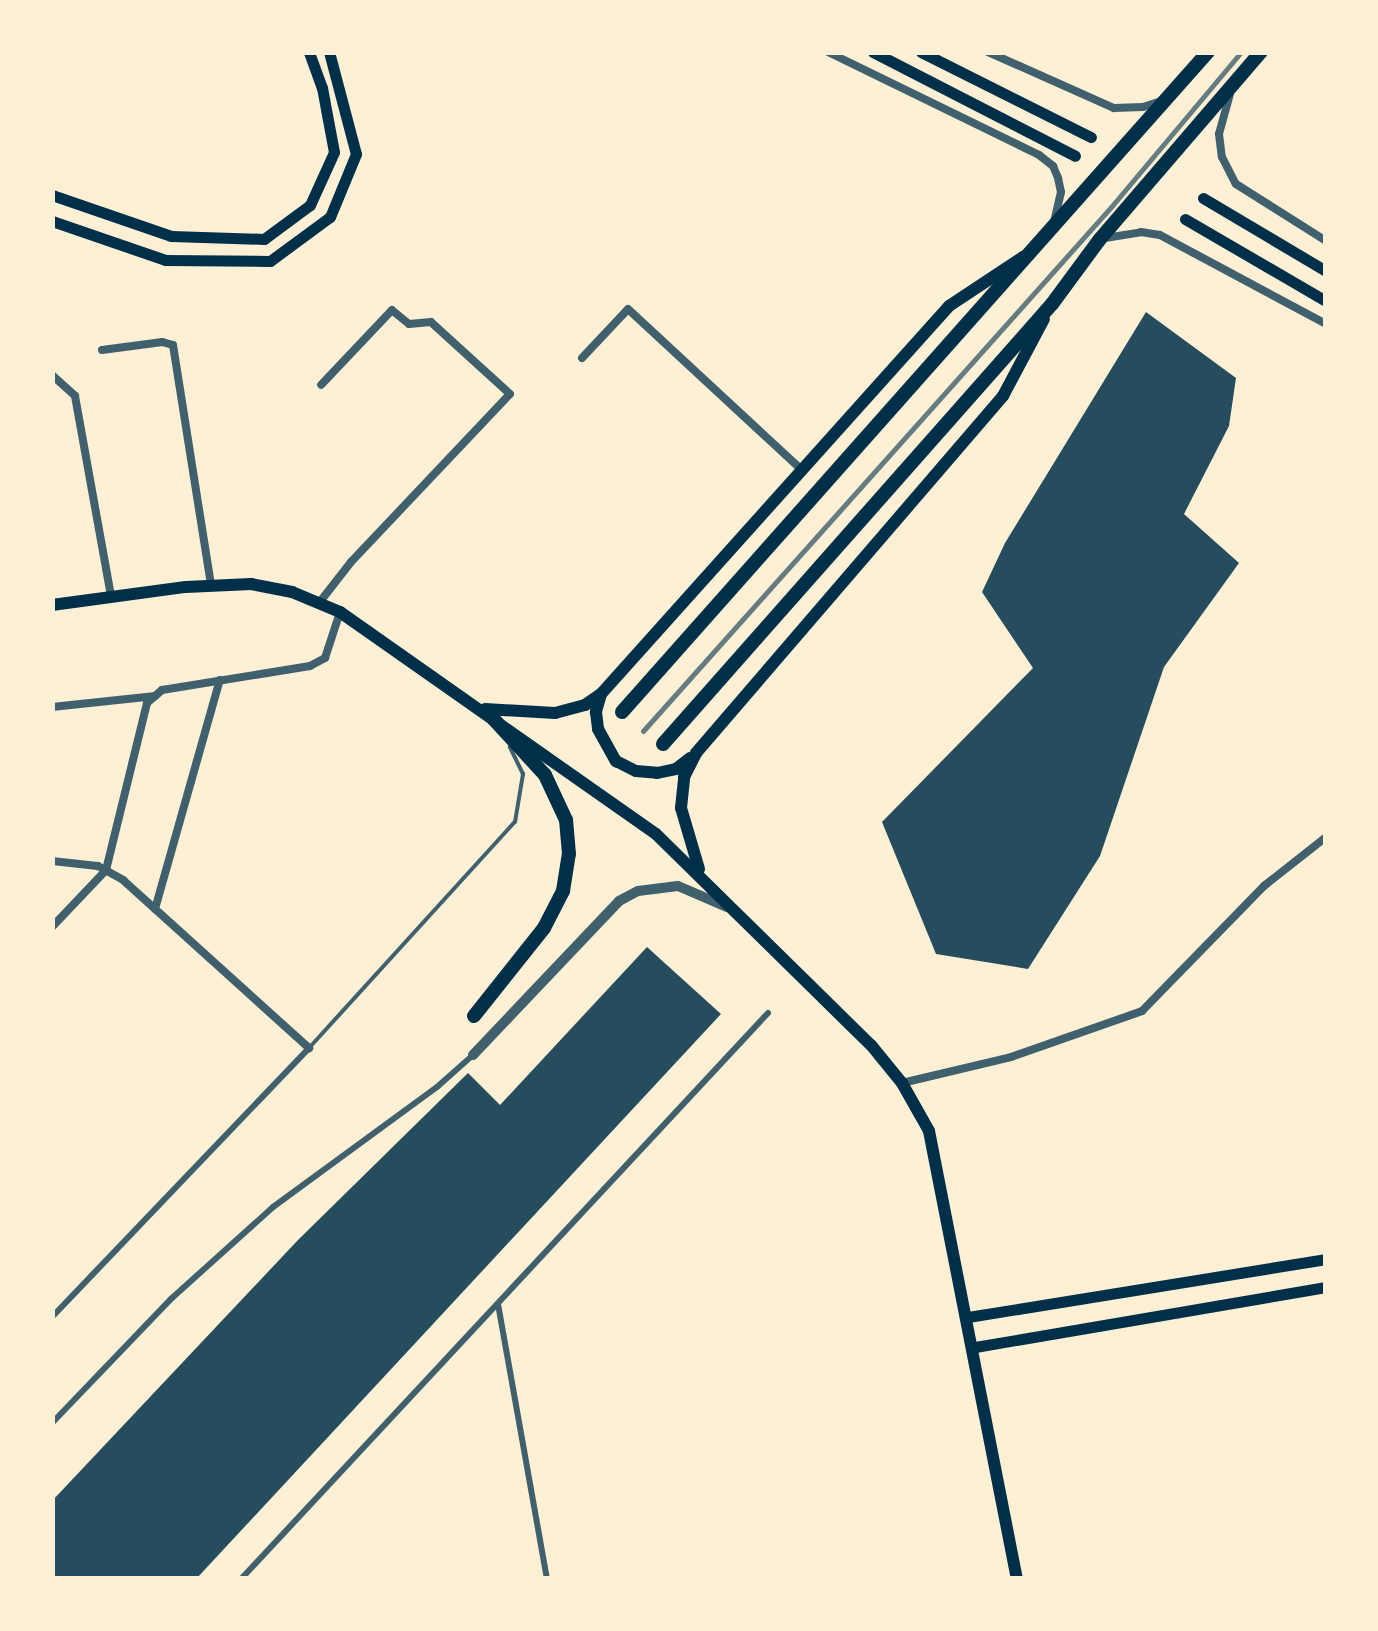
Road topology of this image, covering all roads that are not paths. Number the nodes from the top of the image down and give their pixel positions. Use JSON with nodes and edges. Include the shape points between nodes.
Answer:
{"nodes":[{"id":1,"x":308,"y":52,"type":"edge"},
{"id":2,"x":329,"y":52,"type":"edge"},
{"id":3,"x":828,"y":52,"type":"edge"},
{"id":4,"x":872,"y":52,"type":"edge"},
{"id":5,"x":921,"y":52,"type":"edge"},
{"id":6,"x":988,"y":52,"type":"edge"},
{"id":7,"x":1208,"y":52,"type":"edge"},
{"id":8,"x":1261,"y":52,"type":"edge"},
{"id":9,"x":1232,"y":85,"type":"junction"},
{"id":10,"x":1170,"y":98,"type":"junction"},
{"id":11,"x":1091,"y":137,"type":"dead end"},
{"id":12,"x":1075,"y":156,"type":"dead end"},
{"id":13,"x":52,"y":195,"type":"edge"},
{"id":14,"x":1202,"y":198,"type":"dead end"},
{"id":15,"x":1185,"y":219,"type":"dead end"},
{"id":16,"x":52,"y":222,"type":"edge"},
{"id":17,"x":1052,"y":228,"type":"junction"},
{"id":18,"x":1100,"y":239,"type":"junction"},
{"id":19,"x":1326,"y":242,"type":"edge"},
{"id":20,"x":1033,"y":250,"type":"junction"},
{"id":21,"x":1326,"y":271,"type":"edge"},
{"id":22,"x":1326,"y":301,"type":"edge"},
{"id":23,"x":1052,"y":304,"type":"junction"},
{"id":24,"x":1326,"y":324,"type":"edge"},
{"id":25,"x":102,"y":350,"type":"dead end"},
{"id":26,"x":582,"y":358,"type":"dead end"},
{"id":27,"x":52,"y":375,"type":"edge"},
{"id":28,"x":321,"y":385,"type":"dead end"},
{"id":29,"x":800,"y":468,"type":"junction"},
{"id":30,"x":211,"y":586,"type":"junction"},
{"id":31,"x":111,"y":598,"type":"junction"},
{"id":32,"x":319,"y":603,"type":"junction"},
{"id":33,"x":52,"y":605,"type":"edge"},
{"id":34,"x":340,"y":612,"type":"junction"},
{"id":35,"x":220,"y":680,"type":"junction"},
{"id":36,"x":600,"y":694,"type":"junction"},
{"id":37,"x":155,"y":696,"type":"junction"},
{"id":38,"x":52,"y":707,"type":"edge"},
{"id":39,"x":485,"y":710,"type":"junction"},
{"id":40,"x":622,"y":712,"type":"dead end"},
{"id":41,"x":663,"y":744,"type":"dead end"},
{"id":42,"x":696,"y":753,"type":"junction"},
{"id":43,"x":1326,"y":837,"type":"edge"},
{"id":44,"x":52,"y":861,"type":"edge"},
{"id":45,"x":106,"y":870,"type":"junction"},
{"id":46,"x":711,"y":888,"type":"junction"},
{"id":47,"x":155,"y":909,"type":"junction"},
{"id":48,"x":733,"y":909,"type":"junction"},
{"id":49,"x":52,"y":926,"type":"edge"},
{"id":50,"x":768,"y":1014,"type":"dead end"},
{"id":51,"x":474,"y":1016,"type":"dead end"},
{"id":52,"x":309,"y":1048,"type":"junction"},
{"id":53,"x":473,"y":1054,"type":"joint"},
{"id":54,"x":902,"y":1083,"type":"junction"},
{"id":55,"x":1326,"y":1259,"type":"edge"},
{"id":56,"x":1326,"y":1287,"type":"edge"},
{"id":57,"x":498,"y":1304,"type":"junction"},
{"id":58,"x":52,"y":1317,"type":"edge"},
{"id":59,"x":968,"y":1317,"type":"junction"},
{"id":60,"x":975,"y":1347,"type":"junction"},
{"id":61,"x":52,"y":1423,"type":"edge"},
{"id":62,"x":242,"y":1578,"type":"edge"},
{"id":63,"x":547,"y":1578,"type":"edge"},
{"id":64,"x":1017,"y":1578,"type":"edge"}],
"edges":[{"from":1,"to":13,"type":"main road","via":[[334,152],[310,205],[264,239],[171,236]]},
{"from":2,"to":16,"type":"main road","via":[[356,154],[330,217],[270,261],[165,260]]},
{"from":3,"to":17,"type":"street","via":[[1053,166],[1061,192]]},
{"from":4,"to":12,"type":"main road"},
{"from":5,"to":11,"type":"main road"},
{"from":6,"to":10,"type":"street","via":[[1114,108]]},
{"from":7,"to":10,"type":"highway"},
{"from":8,"to":9,"type":"highway"},
{"from":9,"to":18,"type":"highway"},
{"from":9,"to":19,"type":"street","via":[[1220,134],[1222,158],[1236,184]]},
{"from":10,"to":17,"type":"highway"},
{"from":14,"to":21,"type":"main road"},
{"from":15,"to":22,"type":"main road"},
{"from":17,"to":20,"type":"highway"},
{"from":18,"to":23,"type":"highway"},
{"from":18,"to":24,"type":"street","via":[[1160,235]]},
{"from":20,"to":29,"type":"main road","via":[[949,306]]},
{"from":20,"to":40,"type":"highway"},
{"from":23,"to":41,"type":"highway"},
{"from":23,"to":42,"type":"main road","via":[[1003,396]]},
{"from":25,"to":30,"type":"street","via":[[173,346]]},
{"from":26,"to":29,"type":"street","via":[[628,309]]},
{"from":27,"to":31,"type":"street","via":[[76,396]]},
{"from":28,"to":32,"type":"street","via":[[392,310],[409,324],[430,322],[510,394]]},
{"from":29,"to":36,"type":"main road"},
{"from":30,"to":31,"type":"main road"},
{"from":30,"to":32,"type":"main road","via":[[251,584]]},
{"from":31,"to":33,"type":"main road"},
{"from":32,"to":34,"type":"main road"},
{"from":34,"to":35,"type":"street","via":[[325,658]]},
{"from":34,"to":39,"type":"main road"},
{"from":35,"to":37,"type":"street"},
{"from":35,"to":47,"type":"street"},
{"from":36,"to":39,"type":"main road","via":[[555,713]]},
{"from":36,"to":42,"type":"main road","via":[[598,728],[616,761],[658,773]]},
{"from":37,"to":38,"type":"street"},
{"from":37,"to":45,"type":"street","via":[[147,702]]},
{"from":39,"to":46,"type":"main road","via":[[656,834]]},
{"from":39,"to":51,"type":"highway","via":[[545,775],[566,820],[569,854],[563,891],[544,928]]},
{"from":39,"to":52,"type":"lane","via":[[522,774],[515,822]]},
{"from":42,"to":46,"type":"main road","via":[[684,777],[681,808],[692,858]]},
{"from":43,"to":54,"type":"street","via":[[1264,886],[1142,1010],[1011,1057]]},
{"from":44,"to":45,"type":"street"},
{"from":45,"to":47,"type":"street"},
{"from":45,"to":49,"type":"street"},
{"from":46,"to":48,"type":"main road"},
{"from":47,"to":52,"type":"street"},
{"from":48,"to":53,"type":"street","via":[[678,886],[638,890],[590,928]]},
{"from":48,"to":54,"type":"main road"},
{"from":50,"to":57,"type":"street"},
{"from":52,"to":58,"type":"street"},
{"from":53,"to":61,"type":"street","via":[[273,1207],[172,1298]]},
{"from":54,"to":59,"type":"main road","via":[[930,1131]]},
{"from":55,"to":59,"type":"main road"},
{"from":56,"to":60,"type":"main road"},
{"from":57,"to":62,"type":"street"},
{"from":57,"to":63,"type":"street"},
{"from":59,"to":60,"type":"main road"},
{"from":60,"to":64,"type":"main road"}]}
